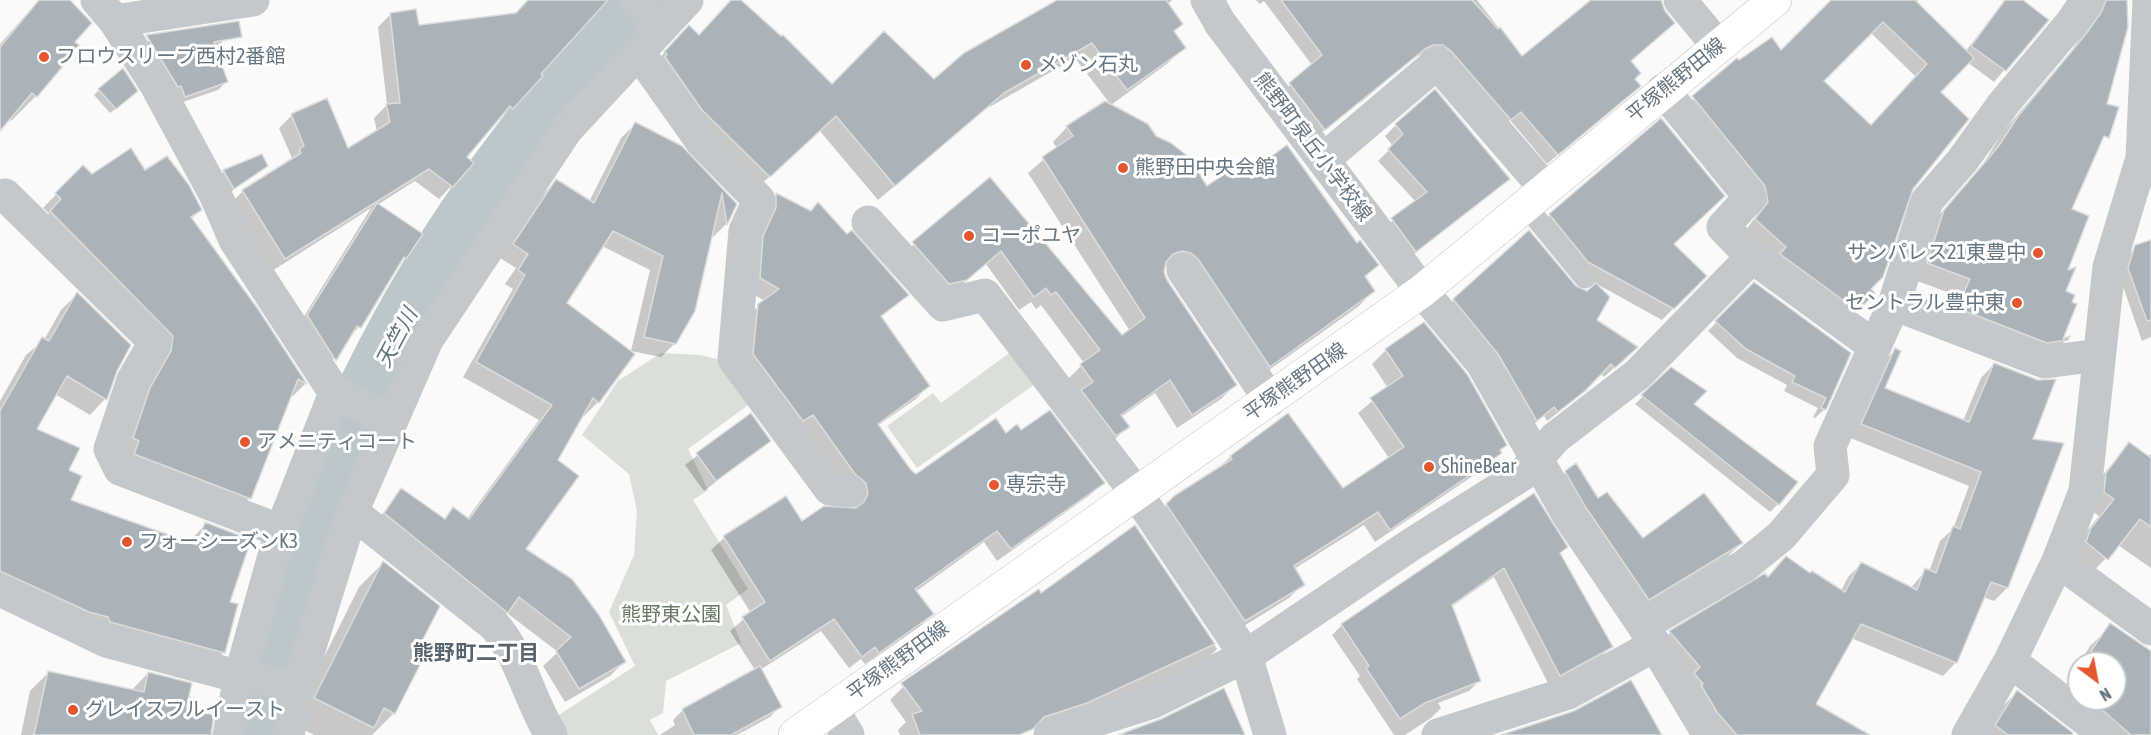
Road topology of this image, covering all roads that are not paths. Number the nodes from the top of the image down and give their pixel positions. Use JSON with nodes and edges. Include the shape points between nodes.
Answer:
{"nodes":[{"id":1,"x":253,"y":0,"type":"edge"},
{"id":2,"x":634,"y":0,"type":"edge"},
{"id":3,"x":687,"y":0,"type":"edge"},
{"id":4,"x":1207,"y":0,"type":"edge"},
{"id":5,"x":1680,"y":0,"type":"edge"},
{"id":6,"x":2087,"y":0,"type":"edge"},
{"id":7,"x":2149,"y":0,"type":"edge"},
{"id":8,"x":1769,"y":2,"type":"edge"},
{"id":9,"x":106,"y":11,"type":"edge"},
{"id":10,"x":662,"y":27,"type":"junction"},
{"id":11,"x":1718,"y":46,"type":"junction"},
{"id":12,"x":639,"y":53,"type":"junction"},
{"id":13,"x":1663,"y":90,"type":"junction"},
{"id":14,"x":1323,"y":160,"type":"junction"},
{"id":15,"x":2146,"y":169,"type":"edge"},
{"id":16,"x":5,"y":195,"type":"dead end"},
{"id":17,"x":1535,"y":197,"type":"junction"},
{"id":18,"x":868,"y":222,"type":"dead end"},
{"id":19,"x":1752,"y":257,"type":"junction"},
{"id":20,"x":1183,"y":270,"type":"dead end"},
{"id":21,"x":1585,"y":278,"type":"dead end"},
{"id":22,"x":1422,"y":291,"type":"junction"},
{"id":23,"x":1894,"y":304,"type":"junction"},
{"id":24,"x":1874,"y":346,"type":"junction"},
{"id":25,"x":2099,"y":355,"type":"junction"},
{"id":26,"x":335,"y":393,"type":"junction"},
{"id":27,"x":1270,"y":399,"type":"junction"},
{"id":28,"x":391,"y":421,"type":"junction"},
{"id":29,"x":1537,"y":459,"type":"junction"},
{"id":30,"x":849,"y":491,"type":"dead end"},
{"id":31,"x":1137,"y":494,"type":"junction"},
{"id":32,"x":352,"y":512,"type":"junction"},
{"id":33,"x":281,"y":531,"type":"junction"},
{"id":34,"x":2058,"y":561,"type":"junction"},
{"id":35,"x":0,"y":590,"type":"edge"},
{"id":36,"x":2151,"y":629,"type":"edge"},
{"id":37,"x":1649,"y":635,"type":"junction"},
{"id":38,"x":1246,"y":656,"type":"junction"},
{"id":39,"x":2010,"y":661,"type":"junction"},
{"id":40,"x":240,"y":677,"type":"junction"},
{"id":41,"x":298,"y":685,"type":"junction"},
{"id":42,"x":840,"y":722,"type":"edge"},
{"id":43,"x":229,"y":735,"type":"edge"},
{"id":44,"x":288,"y":735,"type":"edge"},
{"id":45,"x":551,"y":735,"type":"edge"},
{"id":46,"x":795,"y":735,"type":"edge"},
{"id":47,"x":1050,"y":735,"type":"edge"},
{"id":48,"x":1270,"y":735,"type":"edge"},
{"id":49,"x":1438,"y":735,"type":"edge"},
{"id":50,"x":1709,"y":735,"type":"edge"},
{"id":51,"x":1968,"y":735,"type":"edge"},
{"id":52,"x":2106,"y":735,"type":"edge"}],
"edges":[{"from":1,"to":9,"type":"street"},
{"from":2,"to":10,"type":"street"},
{"from":3,"to":10,"type":"street"},
{"from":4,"to":14,"type":"street","name":"熊野町泉丘小学校線"},
{"from":5,"to":11,"type":"street"},
{"from":6,"to":23,"type":"street","via":[[1927,201]]},
{"from":7,"to":15,"type":"street"},
{"from":8,"to":11,"type":"street","name":"平塚熊野田線"},
{"from":9,"to":26,"type":"street","via":[[166,103],[235,240]]},
{"from":10,"to":12,"type":"street"},
{"from":11,"to":13,"type":"street","name":"平塚熊野田線"},
{"from":12,"to":28,"type":"street","via":[[567,129],[476,262],[426,340]]},
{"from":12,"to":30,"type":"street","via":[[702,142],[759,200],[745,231],[734,359],[830,489]]},
{"from":13,"to":17,"type":"street","name":"平塚熊野田線"},
{"from":13,"to":19,"type":"street","via":[[1750,197],[1723,227]]},
{"from":14,"to":17,"type":"street","via":[[1437,63]]},
{"from":14,"to":22,"type":"street","name":"熊野町泉丘小学校線"},
{"from":15,"to":25,"type":"street","via":[[2109,267]]},
{"from":16,"to":33,"type":"street","via":[[155,342],[133,380],[110,449],[120,469]]},
{"from":17,"to":21,"type":"lane"},
{"from":17,"to":22,"type":"street","name":"平塚熊野田線"},
{"from":18,"to":31,"type":"street","via":[[943,305],[985,295]]},
{"from":19,"to":24,"type":"street"},
{"from":19,"to":29,"type":"street","via":[[1638,374],[1555,438]]},
{"from":20,"to":27,"type":"street"},
{"from":22,"to":27,"type":"street","name":"平塚熊野田線"},
{"from":22,"to":29,"type":"street","name":"熊野町泉丘小学校線","via":[[1482,363]]},
{"from":23,"to":24,"type":"street"},
{"from":23,"to":25,"type":"street","via":[[2045,362]]},
{"from":24,"to":37,"type":"street","via":[[1830,446],[1833,475],[1781,536]]},
{"from":25,"to":34,"type":"street","via":[[2085,491]]},
{"from":26,"to":28,"type":"street"},
{"from":26,"to":33,"type":"street"},
{"from":27,"to":31,"type":"street","name":"平塚熊野田線"},
{"from":28,"to":32,"type":"street"},
{"from":29,"to":37,"type":"street","name":"熊野町泉丘小学校線","via":[[1569,516]]},
{"from":29,"to":38,"type":"street","via":[[1523,474]]},
{"from":31,"to":38,"type":"street"},
{"from":31,"to":42,"type":"street","name":"平塚熊野田線"},
{"from":32,"to":41,"type":"street"},
{"from":32,"to":45,"type":"street","via":[[506,638]]},
{"from":33,"to":40,"type":"street"},
{"from":34,"to":36,"type":"street"},
{"from":34,"to":39,"type":"street"},
{"from":35,"to":40,"type":"street","via":[[106,641]]},
{"from":37,"to":49,"type":"street","via":[[1568,693]]},
{"from":37,"to":50,"type":"street","name":"熊野町泉丘小学校線"},
{"from":38,"to":47,"type":"street","via":[[1153,702]]},
{"from":38,"to":48,"type":"street"},
{"from":39,"to":51,"type":"street"},
{"from":39,"to":52,"type":"street"},
{"from":40,"to":41,"type":"street"},
{"from":40,"to":43,"type":"street"},
{"from":41,"to":44,"type":"street"},
{"from":42,"to":46,"type":"street","name":"平塚熊野田線"}]}
